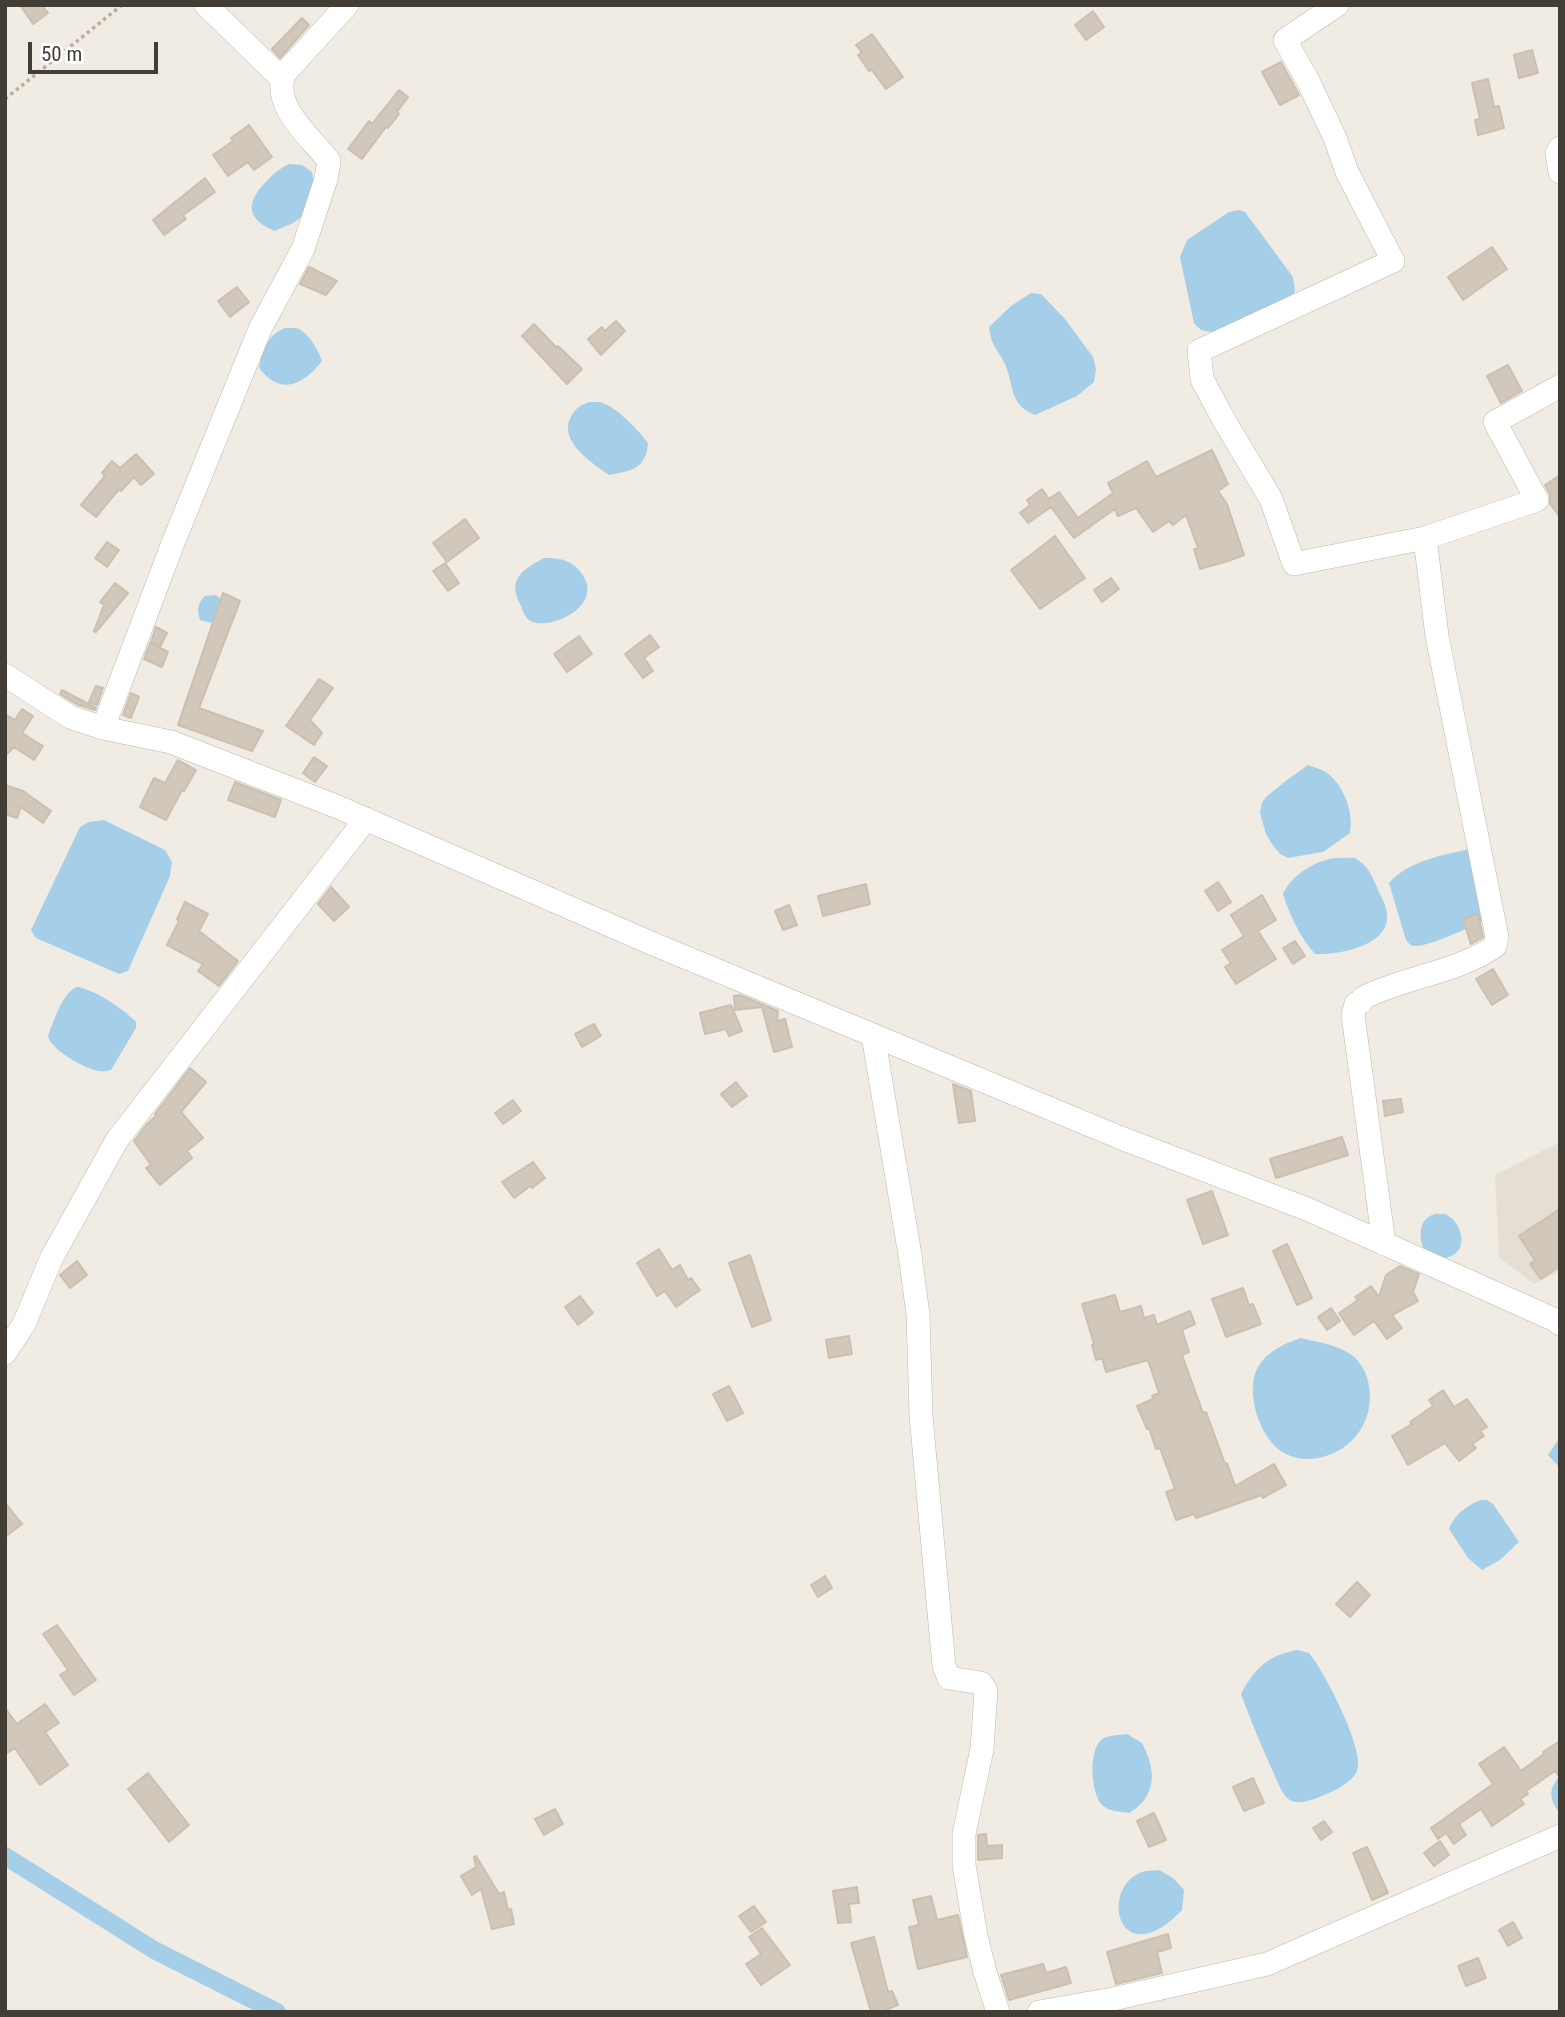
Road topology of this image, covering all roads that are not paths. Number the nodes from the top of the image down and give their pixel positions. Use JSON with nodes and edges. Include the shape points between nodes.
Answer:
{"nodes":[{"id":1,"x":206,"y":5,"type":"edge"},
{"id":2,"x":347,"y":5,"type":"edge"},
{"id":3,"x":1337,"y":5,"type":"edge"},
{"id":4,"x":282,"y":79,"type":"junction"},
{"id":5,"x":1560,"y":148,"type":"edge"},
{"id":6,"x":1560,"y":172,"type":"edge"},
{"id":7,"x":1560,"y":386,"type":"edge"},
{"id":8,"x":1425,"y":538,"type":"junction"},
{"id":9,"x":5,"y":675,"type":"edge"},
{"id":10,"x":103,"y":728,"type":"junction"},
{"id":11,"x":366,"y":819,"type":"junction"},
{"id":12,"x":873,"y":1035,"type":"junction"},
{"id":13,"x":1384,"y":1244,"type":"junction"},
{"id":14,"x":1560,"y":1324,"type":"edge"},
{"id":15,"x":5,"y":1353,"type":"edge"},
{"id":16,"x":1560,"y":1836,"type":"edge"},
{"id":17,"x":998,"y":2012,"type":"edge"},
{"id":18,"x":1039,"y":2012,"type":"edge"}],
"edges":[{"from":1,"to":4,"type":"street"},
{"from":2,"to":4,"type":"street"},
{"from":3,"to":8,"type":"street","via":[[1285,40],[1393,261],[1199,351],[1202,379],[1272,499],[1294,564]]},
{"from":4,"to":10,"type":"street","via":[[289,111],[329,161],[326,179],[303,249],[260,329]]},
{"from":5,"to":6,"type":"street"},
{"from":7,"to":8,"type":"street","via":[[1495,422],[1537,500]]},
{"from":8,"to":13,"type":"street","via":[[1437,636],[1497,937],[1495,946],[1468,961],[1379,989],[1356,1004],[1353,1015]]},
{"from":9,"to":10,"type":"street","via":[[70,717]]},
{"from":10,"to":11,"type":"street","via":[[171,742]]},
{"from":11,"to":12,"type":"street"},
{"from":11,"to":15,"type":"street","via":[[117,1140]]},
{"from":12,"to":13,"type":"street"},
{"from":12,"to":17,"type":"street","via":[[918,1314],[921,1416],[944,1666],[949,1678],[981,1683],[986,1691],[982,1749],[964,1834],[964,1865],[976,1936]]},
{"from":13,"to":14,"type":"street"},
{"from":16,"to":18,"type":"street","via":[[1267,1964]]}]}
